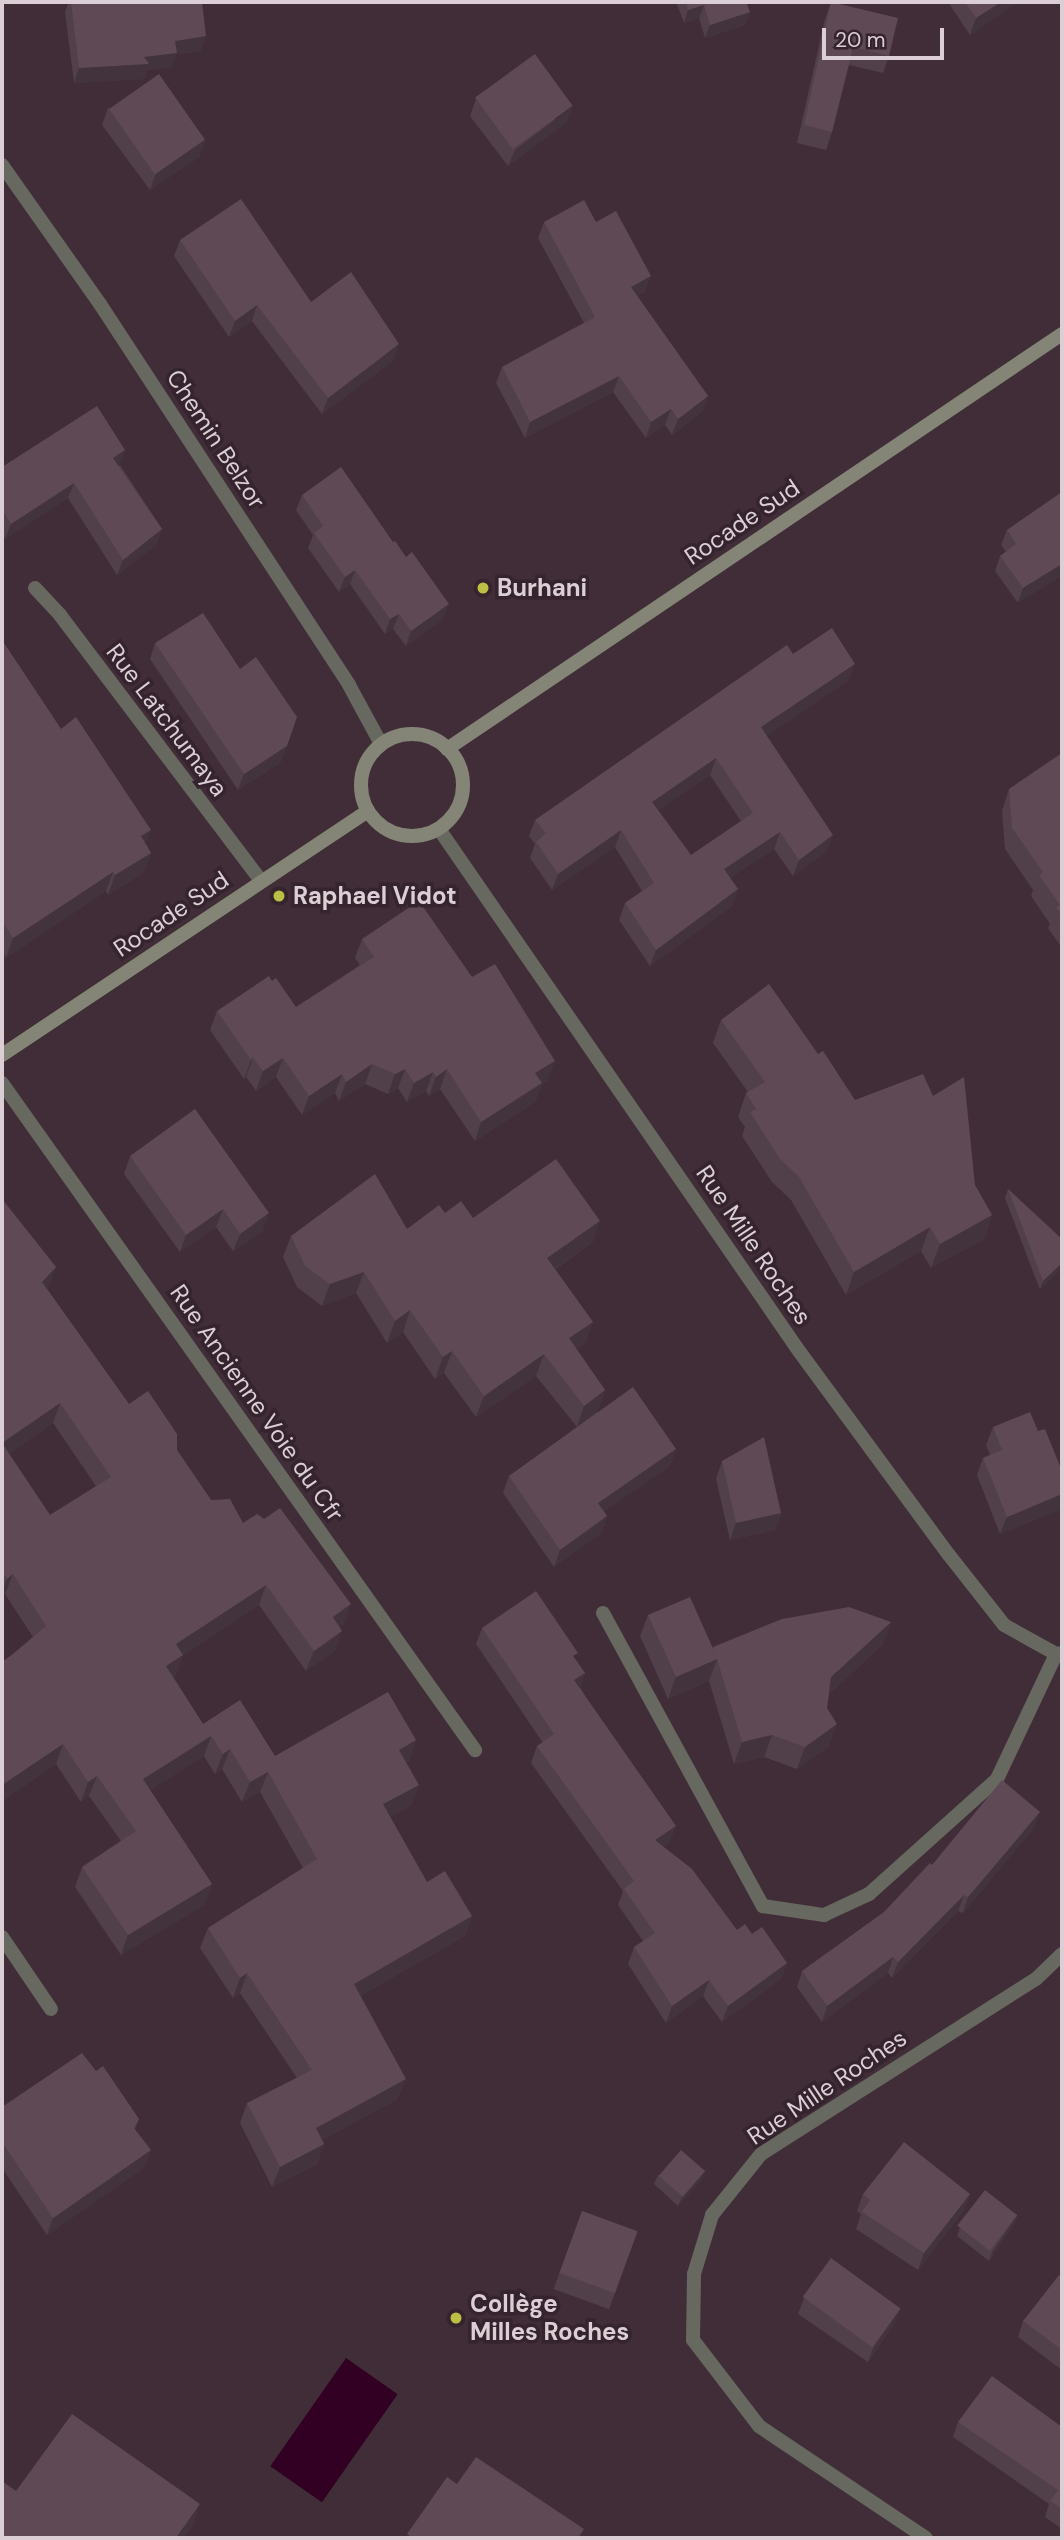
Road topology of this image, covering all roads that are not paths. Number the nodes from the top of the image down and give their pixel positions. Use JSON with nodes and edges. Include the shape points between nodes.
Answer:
{"nodes":[{"id":1,"x":2,"y":165,"type":"edge"},
{"id":2,"x":1062,"y":334,"type":"edge"},
{"id":3,"x":34,"y":588,"type":"dead end"},
{"id":4,"x":381,"y":744,"type":"junction"},
{"id":5,"x":447,"y":749,"type":"junction"},
{"id":6,"x":368,"y":811,"type":"junction"},
{"id":7,"x":439,"y":829,"type":"junction"},
{"id":8,"x":261,"y":881,"type":"junction"},
{"id":9,"x":2,"y":1055,"type":"edge"},
{"id":10,"x":2,"y":1083,"type":"edge"},
{"id":11,"x":603,"y":1613,"type":"dead end"},
{"id":12,"x":1059,"y":1653,"type":"edge"},
{"id":13,"x":475,"y":1750,"type":"dead end"},
{"id":14,"x":2,"y":1937,"type":"edge"},
{"id":15,"x":1062,"y":1954,"type":"edge"},
{"id":16,"x":51,"y":2009,"type":"dead end"},
{"id":17,"x":926,"y":2538,"type":"edge"}],
"edges":[{"from":1,"to":4,"type":"street","name":"Chemin Belzor","via":[[115,327],[349,685]]},
{"from":2,"to":5,"type":"main road","name":"Rocade Sud"},
{"from":3,"to":8,"type":"street","name":"Rue Latchumaya","via":[[60,615]]},
{"from":4,"to":5,"type":"main road","via":[[415,735],[436,740]]},
{"from":4,"to":6,"type":"main road","via":[[364,768],[361,790]]},
{"from":5,"to":7,"type":"main road","via":[[460,768],[463,790],[459,806]]},
{"from":6,"to":7,"type":"main road","via":[[378,824],[408,836]]},
{"from":6,"to":8,"type":"main road","name":"Rocade Sud"},
{"from":7,"to":12,"type":"street","name":"Rue Mille Roches","via":[[799,1351],[949,1555],[1004,1625]]},
{"from":8,"to":9,"type":"main road","name":"Rocade Sud"},
{"from":10,"to":13,"type":"street","name":"Rue Ancienne Voie du Cfr"},
{"from":11,"to":12,"type":"street","via":[[763,1906],[824,1916],[869,1894],[997,1779]]},
{"from":14,"to":16,"type":"street"},
{"from":15,"to":17,"type":"street","name":"Rue Mille Roches","via":[[1036,1979],[761,2154],[712,2215],[694,2274],[693,2340],[759,2426]]}]}
